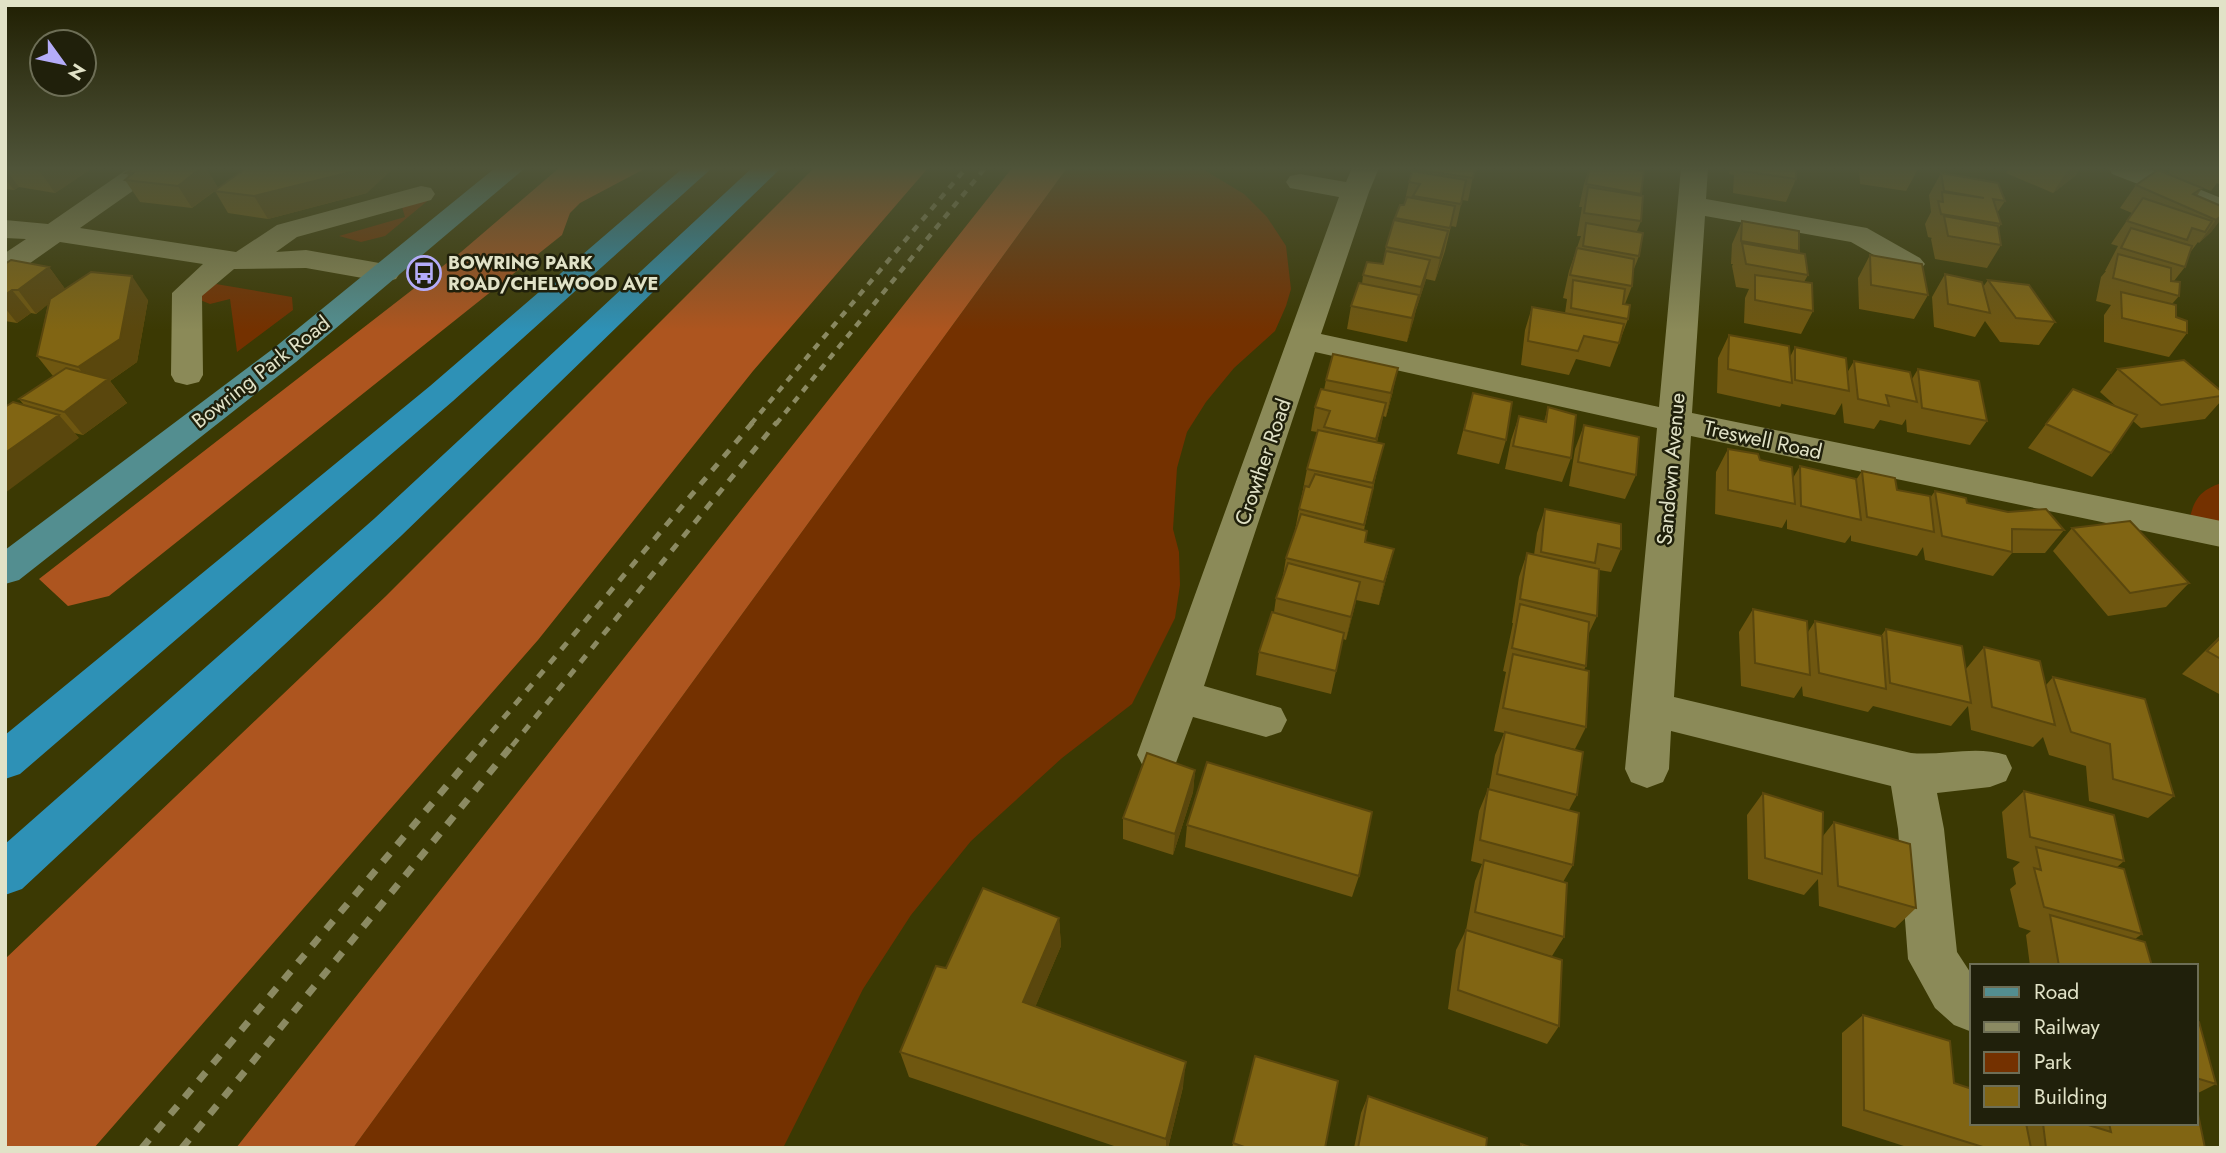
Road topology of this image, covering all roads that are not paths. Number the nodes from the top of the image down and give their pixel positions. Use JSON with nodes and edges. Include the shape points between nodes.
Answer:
{"nodes":[{"id":1,"x":72,"y":222,"type":"edge"},
{"id":2,"x":320,"y":222,"type":"edge"},
{"id":3,"x":447,"y":222,"type":"edge"},
{"id":4,"x":640,"y":222,"type":"edge"},
{"id":5,"x":711,"y":222,"type":"edge"},
{"id":6,"x":1347,"y":222,"type":"edge"},
{"id":7,"x":1691,"y":222,"type":"edge"},
{"id":8,"x":1818,"y":222,"type":"edge"},
{"id":9,"x":5,"y":229,"type":"edge"},
{"id":10,"x":57,"y":233,"type":"junction"},
{"id":11,"x":238,"y":261,"type":"junction"},
{"id":12,"x":1910,"y":264,"type":"edge"},
{"id":13,"x":5,"y":267,"type":"edge"},
{"id":14,"x":385,"y":273,"type":"junction"},
{"id":15,"x":357,"y":296,"type":"junction"},
{"id":16,"x":1306,"y":340,"type":"junction"},
{"id":17,"x":187,"y":375,"type":"dead end"},
{"id":18,"x":1674,"y":421,"type":"junction"},
{"id":19,"x":2221,"y":534,"type":"edge"},
{"id":20,"x":5,"y":570,"type":"edge"},
{"id":21,"x":1181,"y":697,"type":"junction"},
{"id":22,"x":1652,"y":709,"type":"junction"},
{"id":23,"x":1266,"y":720,"type":"dead end"},
{"id":24,"x":1159,"y":755,"type":"edge"},
{"id":25,"x":5,"y":760,"type":"edge"},
{"id":26,"x":1990,"y":768,"type":"dead end"},
{"id":27,"x":1647,"y":769,"type":"dead end"},
{"id":28,"x":1911,"y":772,"type":"junction"},
{"id":29,"x":5,"y":874,"type":"edge"},
{"id":30,"x":1970,"y":1005,"type":"edge"}],
"edges":[{"from":1,"to":10,"type":"street"},
{"from":2,"to":11,"type":"street","via":[[287,231]]},
{"from":3,"to":14,"type":"main road","name":"Bowring Park Road"},
{"from":4,"to":25,"type":"highway"},
{"from":5,"to":29,"type":"highway","via":[[388,527]]},
{"from":6,"to":16,"type":"street","name":"Crowther Road"},
{"from":7,"to":18,"type":"street","name":"Sandown Avenue"},
{"from":8,"to":12,"type":"street","via":[[1872,229]]},
{"from":9,"to":10,"type":"street"},
{"from":10,"to":11,"type":"street"},
{"from":10,"to":13,"type":"street"},
{"from":11,"to":14,"type":"street","via":[[306,259]]},
{"from":11,"to":15,"type":"street","via":[[281,279]]},
{"from":11,"to":17,"type":"street","via":[[187,293]]},
{"from":14,"to":15,"type":"main road","name":"Bowring Park Road"},
{"from":15,"to":20,"type":"main road","name":"Bowring Park Road"},
{"from":16,"to":18,"type":"street","name":"Treswell Road"},
{"from":16,"to":21,"type":"street","name":"Crowther Road"},
{"from":18,"to":19,"type":"street","name":"Treswell Road"},
{"from":18,"to":22,"type":"street","name":"Sandown Avenue"},
{"from":21,"to":23,"type":"street"},
{"from":21,"to":24,"type":"street","name":"Crowther Road"},
{"from":22,"to":27,"type":"street","name":"Sandown Avenue"},
{"from":22,"to":28,"type":"street"},
{"from":26,"to":28,"type":"street"},
{"from":28,"to":30,"type":"street","via":[[1933,959],[1953,991]]}]}
